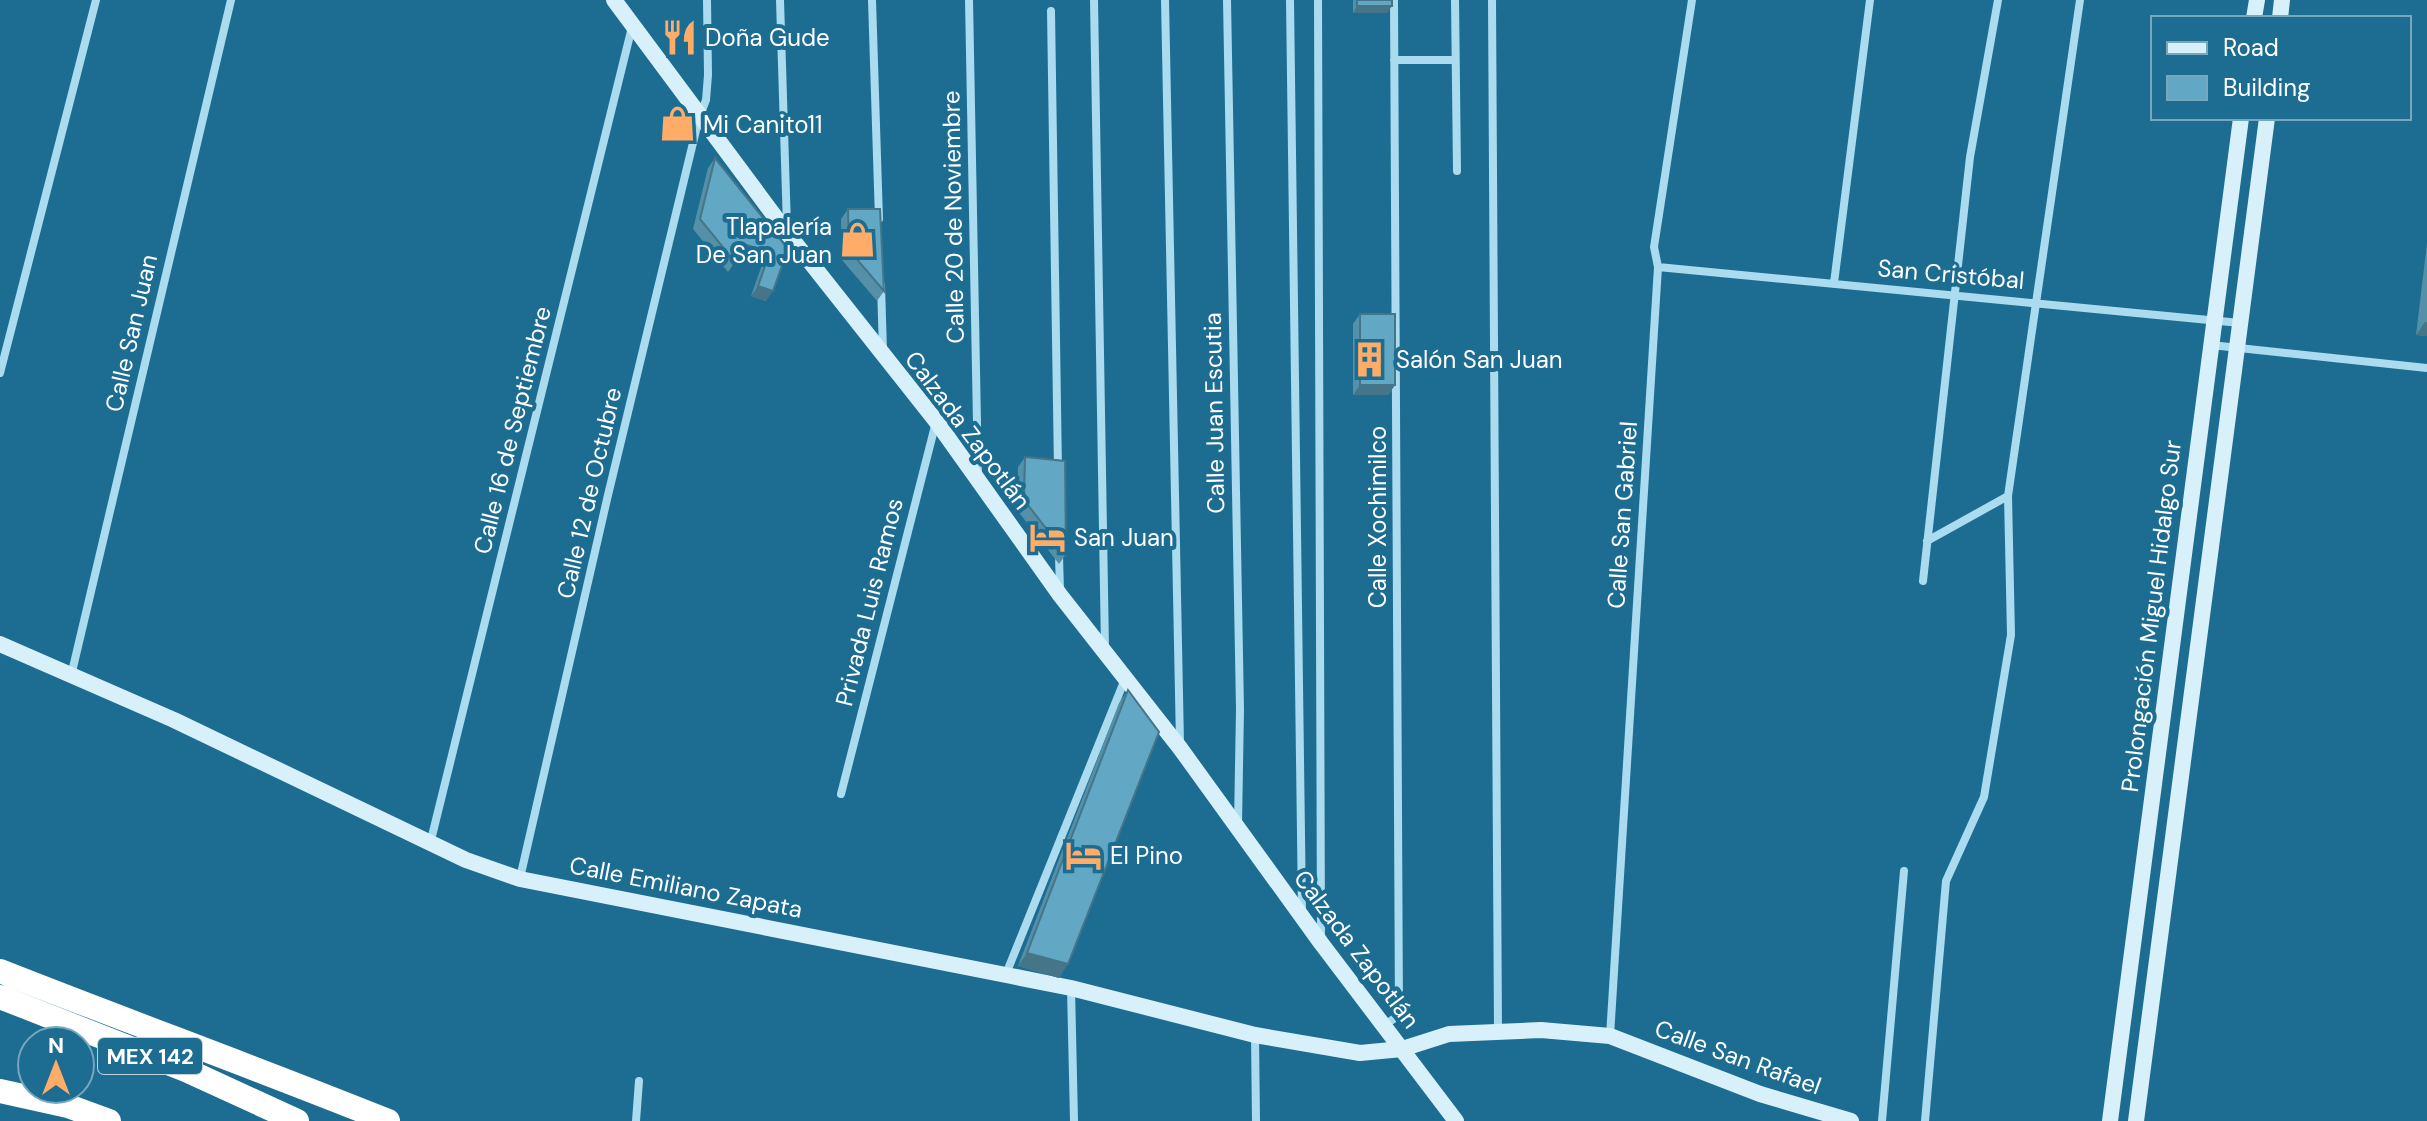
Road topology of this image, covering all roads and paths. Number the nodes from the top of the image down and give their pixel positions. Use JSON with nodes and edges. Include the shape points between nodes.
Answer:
{"nodes":[{"id":1,"x":96,"y":0,"type":"edge"},
{"id":2,"x":231,"y":0,"type":"edge"},
{"id":3,"x":614,"y":0,"type":"edge"},
{"id":4,"x":707,"y":0,"type":"edge"},
{"id":5,"x":780,"y":0,"type":"edge"},
{"id":6,"x":872,"y":0,"type":"edge"},
{"id":7,"x":969,"y":0,"type":"edge"},
{"id":8,"x":1094,"y":0,"type":"edge"},
{"id":9,"x":1165,"y":0,"type":"edge"},
{"id":10,"x":1227,"y":0,"type":"edge"},
{"id":11,"x":1290,"y":0,"type":"edge"},
{"id":12,"x":1318,"y":0,"type":"edge"},
{"id":13,"x":1394,"y":0,"type":"edge"},
{"id":14,"x":1455,"y":0,"type":"edge"},
{"id":15,"x":1492,"y":0,"type":"edge"},
{"id":16,"x":1692,"y":0,"type":"edge"},
{"id":17,"x":1870,"y":0,"type":"edge"},
{"id":18,"x":1998,"y":0,"type":"edge"},
{"id":19,"x":2080,"y":0,"type":"edge"},
{"id":20,"x":1051,"y":11,"type":"dead end"},
{"id":21,"x":633,"y":26,"type":"junction"},
{"id":22,"x":1394,"y":60,"type":"junction"},
{"id":23,"x":1455,"y":60,"type":"junction"},
{"id":24,"x":699,"y":118,"type":"junction"},
{"id":25,"x":2241,"y":120,"type":"edge"},
{"id":26,"x":2267,"y":120,"type":"edge"},
{"id":27,"x":1457,"y":171,"type":"dead end"},
{"id":28,"x":879,"y":233,"type":"edge"},
{"id":29,"x":788,"y":234,"type":"junction"},
{"id":30,"x":1658,"y":267,"type":"junction"},
{"id":31,"x":881,"y":279,"type":"edge"},
{"id":32,"x":1834,"y":283,"type":"junction"},
{"id":33,"x":1954,"y":294,"type":"junction"},
{"id":34,"x":2038,"y":302,"type":"junction"},
{"id":35,"x":2213,"y":321,"type":"junction"},
{"id":36,"x":2240,"y":323,"type":"junction"},
{"id":37,"x":2210,"y":345,"type":"junction"},
{"id":38,"x":2236,"y":347,"type":"junction"},
{"id":39,"x":884,"y":357,"type":"junction"},
{"id":40,"x":2427,"y":368,"type":"edge"},
{"id":41,"x":0,"y":373,"type":"edge"},
{"id":42,"x":936,"y":421,"type":"junction"},
{"id":43,"x":978,"y":481,"type":"junction"},
{"id":44,"x":1058,"y":487,"type":"edge"},
{"id":45,"x":2008,"y":496,"type":"junction"},
{"id":46,"x":1927,"y":541,"type":"junction"},
{"id":47,"x":1059,"y":549,"type":"edge"},
{"id":48,"x":1923,"y":581,"type":"dead end"},
{"id":49,"x":1060,"y":595,"type":"junction"},
{"id":50,"x":0,"y":644,"type":"edge"},
{"id":51,"x":1105,"y":652,"type":"junction"},
{"id":52,"x":71,"y":676,"type":"junction"},
{"id":53,"x":1125,"y":678,"type":"junction"},
{"id":54,"x":1180,"y":748,"type":"junction"},
{"id":55,"x":841,"y":794,"type":"dead end"},
{"id":56,"x":1238,"y":826,"type":"junction"},
{"id":57,"x":430,"y":844,"type":"junction"},
{"id":58,"x":1904,"y":871,"type":"dead end"},
{"id":59,"x":520,"y":879,"type":"junction"},
{"id":60,"x":1302,"y":916,"type":"junction"},
{"id":61,"x":1321,"y":943,"type":"junction"},
{"id":62,"x":0,"y":971,"type":"edge"},
{"id":63,"x":1006,"y":975,"type":"junction"},
{"id":64,"x":1071,"y":988,"type":"junction"},
{"id":65,"x":0,"y":997,"type":"edge"},
{"id":66,"x":1385,"y":1025,"type":"junction"},
{"id":67,"x":138,"y":1026,"type":"junction"},
{"id":68,"x":1498,"y":1032,"type":"junction"},
{"id":69,"x":1255,"y":1035,"type":"junction"},
{"id":70,"x":1610,"y":1036,"type":"junction"},
{"id":71,"x":1402,"y":1049,"type":"junction"},
{"id":72,"x":639,"y":1081,"type":"dead end"},
{"id":73,"x":0,"y":1094,"type":"edge"},
{"id":74,"x":55,"y":1121,"type":"edge"},
{"id":75,"x":109,"y":1121,"type":"edge"},
{"id":76,"x":297,"y":1121,"type":"edge"},
{"id":77,"x":354,"y":1121,"type":"edge"},
{"id":78,"x":388,"y":1121,"type":"edge"},
{"id":79,"x":636,"y":1121,"type":"edge"},
{"id":80,"x":1074,"y":1121,"type":"edge"},
{"id":81,"x":1256,"y":1121,"type":"edge"},
{"id":82,"x":1456,"y":1121,"type":"edge"},
{"id":83,"x":1851,"y":1121,"type":"edge"},
{"id":84,"x":1882,"y":1121,"type":"edge"},
{"id":85,"x":1925,"y":1121,"type":"edge"},
{"id":86,"x":2110,"y":1121,"type":"edge"},
{"id":87,"x":2136,"y":1121,"type":"edge"}],
"edges":[{"from":1,"to":41,"type":"street"},
{"from":2,"to":52,"type":"street","name":"Calle San Juan"},
{"from":3,"to":21,"type":"street","name":"Calzada Zapotlán"},
{"from":4,"to":24,"type":"street","name":"Calle 12 de Octubre","via":[[708,75]]},
{"from":5,"to":29,"type":"street"},
{"from":6,"to":28,"type":"street"},
{"from":7,"to":43,"type":"street","name":"Calle 20 de Noviembre"},
{"from":8,"to":51,"type":"street"},
{"from":9,"to":54,"type":"street"},
{"from":10,"to":56,"type":"street","name":"Calle Juan Escutia"},
{"from":11,"to":60,"type":"street"},
{"from":12,"to":61,"type":"street"},
{"from":13,"to":22,"type":"street","name":"Calle Xochimilco"},
{"from":14,"to":23,"type":"street"},
{"from":15,"to":68,"type":"street"},
{"from":16,"to":30,"type":"street","name":"Calle San Gabriel","via":[[1654,247]]},
{"from":17,"to":32,"type":"street"},
{"from":18,"to":33,"type":"street","via":[[1970,157]]},
{"from":19,"to":34,"type":"street"},
{"from":20,"to":44,"type":"street"},
{"from":21,"to":24,"type":"street","name":"Calzada Zapotlán"},
{"from":21,"to":57,"type":"street","name":"Calle 16 de Septiembre"},
{"from":22,"to":23,"type":"street"},
{"from":22,"to":66,"type":"street","name":"Calle Xochimilco","via":[[1399,1015]]},
{"from":23,"to":27,"type":"street"},
{"from":24,"to":29,"type":"street","name":"Calzada Zapotlán"},
{"from":24,"to":59,"type":"street","name":"Calle 12 de Octubre"},
{"from":25,"to":35,"type":"street","name":"Prolongación Miguel Hidalgo Sur"},
{"from":26,"to":36,"type":"street","name":"Prolongación Miguel Hidalgo Sur"},
{"from":29,"to":39,"type":"street","name":"Calzada Zapotlán"},
{"from":30,"to":32,"type":"street","name":"San Cristóbal"},
{"from":30,"to":70,"type":"street","name":"Calle San Gabriel"},
{"from":31,"to":39,"type":"street"},
{"from":32,"to":33,"type":"street","name":"San Cristóbal"},
{"from":33,"to":34,"type":"street","name":"San Cristóbal"},
{"from":33,"to":46,"type":"street"},
{"from":34,"to":35,"type":"street","name":"San Cristóbal"},
{"from":34,"to":45,"type":"street"},
{"from":35,"to":36,"type":"street","name":"San Cristóbal"},
{"from":35,"to":37,"type":"street","name":"Prolongación Miguel Hidalgo Sur"},
{"from":36,"to":38,"type":"street","name":"Prolongación Miguel Hidalgo Sur"},
{"from":37,"to":38,"type":"street"},
{"from":37,"to":86,"type":"street","name":"Prolongación Miguel Hidalgo Sur"},
{"from":38,"to":40,"type":"street"},
{"from":38,"to":87,"type":"street","name":"Prolongación Miguel Hidalgo Sur"},
{"from":39,"to":42,"type":"street","name":"Calzada Zapotlán"},
{"from":42,"to":43,"type":"street","name":"Calzada Zapotlán"},
{"from":42,"to":55,"type":"street","name":"Privada Luis Ramos"},
{"from":43,"to":49,"type":"street","name":"Calzada Zapotlán"},
{"from":45,"to":46,"type":"street"},
{"from":45,"to":85,"type":"street","via":[[2011,635],[1984,797],[1946,881]]},
{"from":46,"to":48,"type":"street"},
{"from":47,"to":49,"type":"street"},
{"from":49,"to":51,"type":"street","name":"Calzada Zapotlán"},
{"from":50,"to":52,"type":"street","name":"Calle Emiliano Zapata"},
{"from":51,"to":53,"type":"street","name":"Calzada Zapotlán"},
{"from":52,"to":57,"type":"street","name":"Calle Emiliano Zapata"},
{"from":53,"to":54,"type":"street","name":"Calzada Zapotlán"},
{"from":53,"to":63,"type":"street"},
{"from":54,"to":56,"type":"street","name":"Calzada Zapotlán"},
{"from":56,"to":60,"type":"street","name":"Calzada Zapotlán"},
{"from":57,"to":59,"type":"street","name":"Calle Emiliano Zapata"},
{"from":58,"to":84,"type":"street"},
{"from":59,"to":63,"type":"street","name":"Calle Emiliano Zapata"},
{"from":60,"to":61,"type":"street","name":"Calzada Zapotlán"},
{"from":61,"to":66,"type":"street","name":"Calzada Zapotlán"},
{"from":62,"to":67,"type":"highway"},
{"from":63,"to":64,"type":"street","name":"Calle Emiliano Zapata"},
{"from":64,"to":69,"type":"street","name":"Calle Emiliano Zapata"},
{"from":64,"to":80,"type":"street"},
{"from":65,"to":76,"type":"highway","number":"MEX 142","via":[[186,1070]]},
{"from":66,"to":71,"type":"street","name":"Calzada Zapotlán"},
{"from":67,"to":77,"type":"highway"},
{"from":67,"to":78,"type":"highway"},
{"from":68,"to":70,"type":"street","name":"Calle San Rafael"},
{"from":68,"to":71,"type":"street","name":"Calle Emiliano Zapata","via":[[1449,1034]]},
{"from":69,"to":71,"type":"street","name":"Calle Emiliano Zapata","via":[[1360,1053]]},
{"from":69,"to":81,"type":"street"},
{"from":70,"to":83,"type":"street","name":"Calle San Rafael","via":[[1760,1094]]},
{"from":71,"to":82,"type":"street","name":"Calzada Zapotlán"},
{"from":72,"to":79,"type":"street"},
{"from":73,"to":74,"type":"highway"},
{"from":73,"to":75,"type":"highway","via":[[68,1106]]}]}
